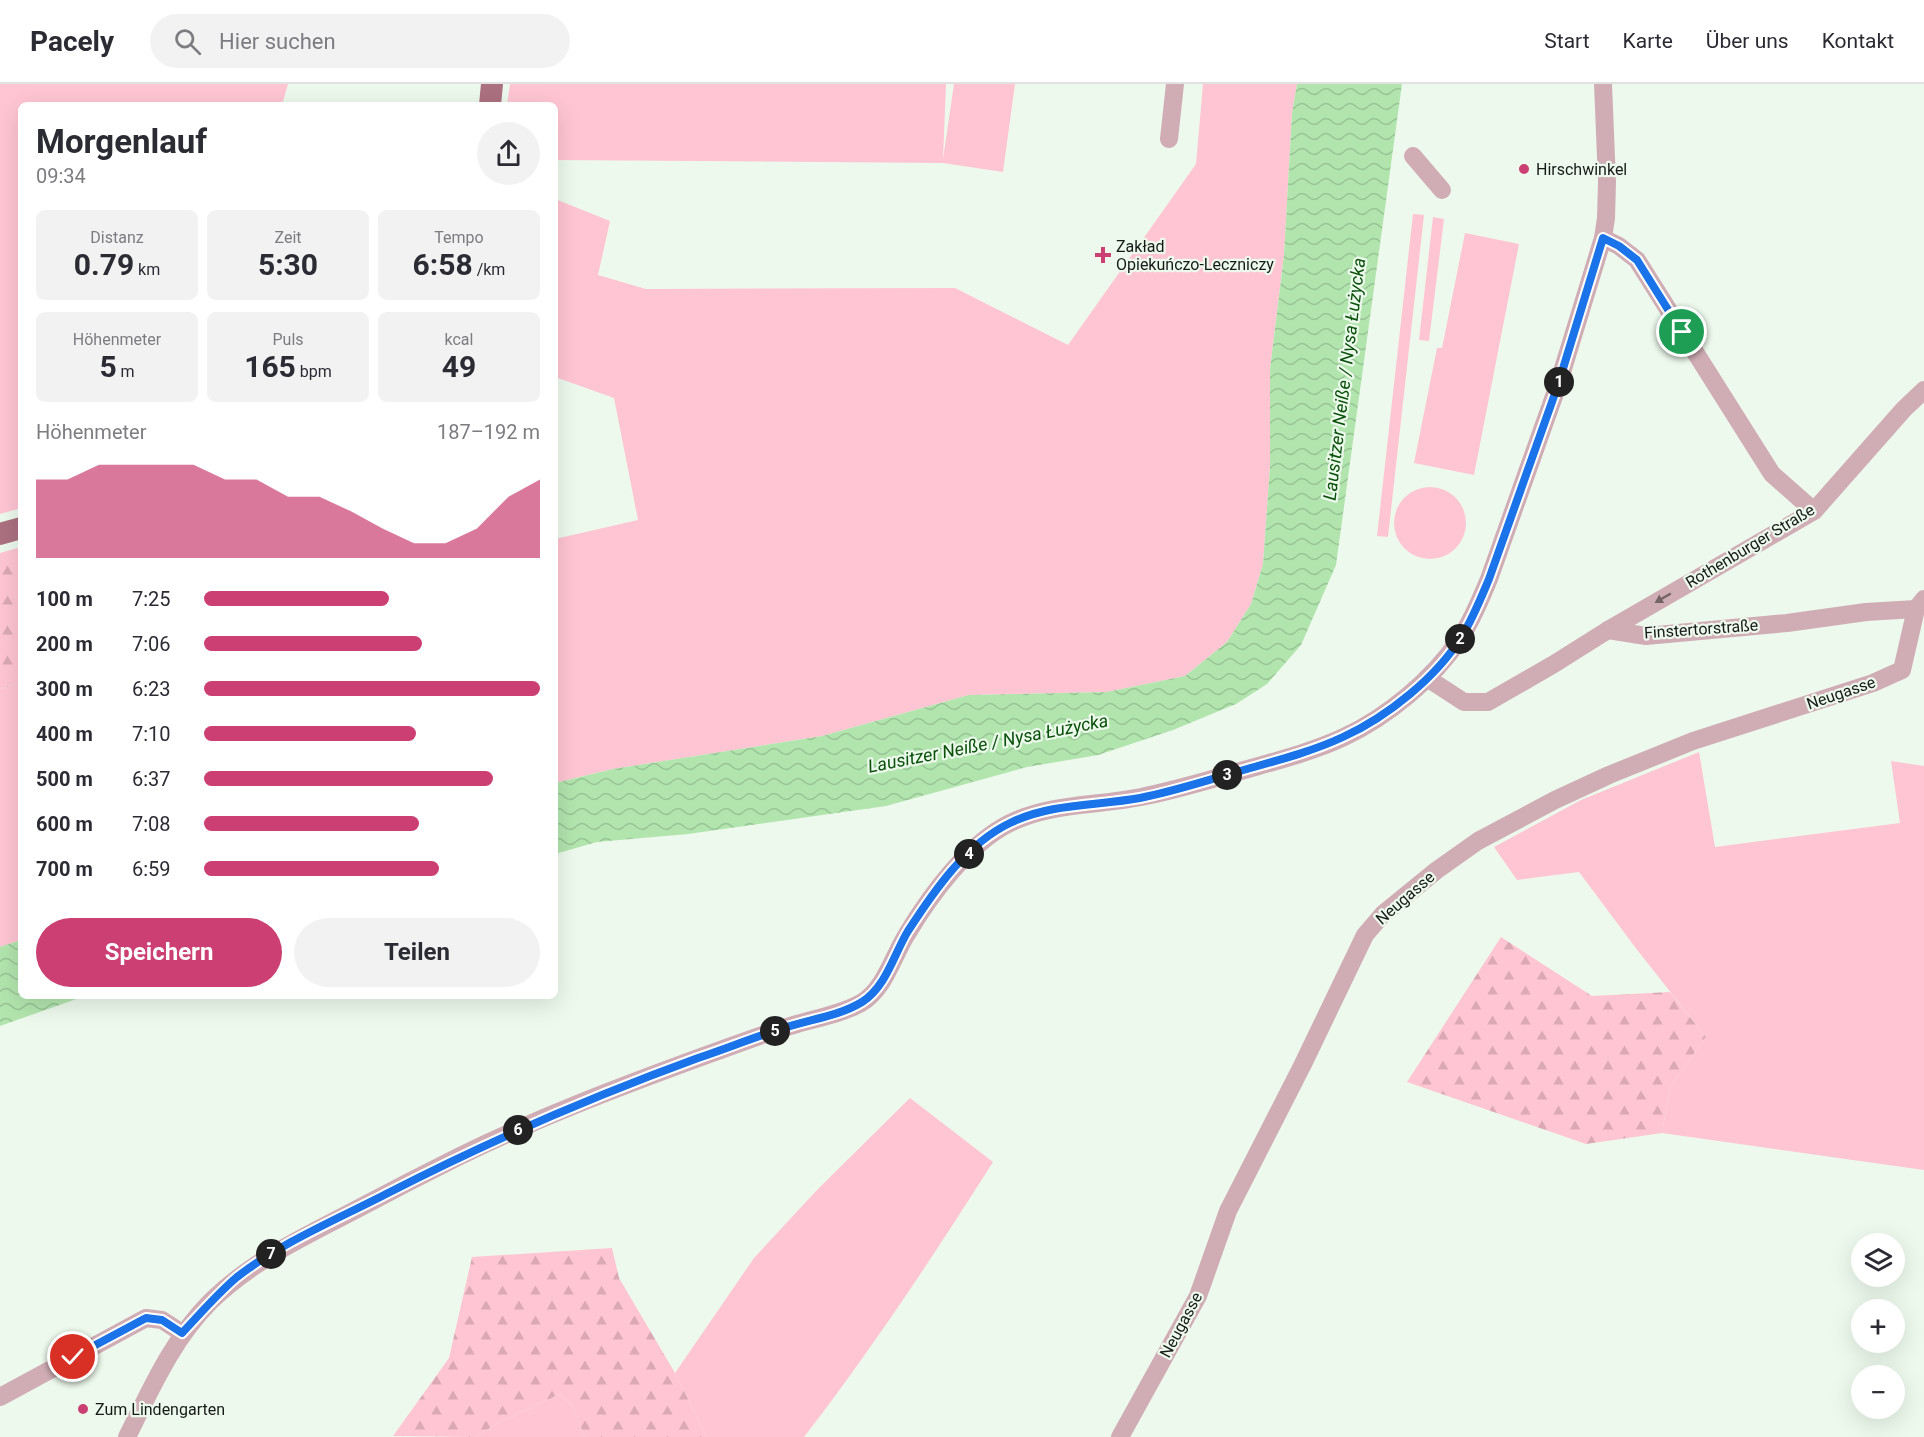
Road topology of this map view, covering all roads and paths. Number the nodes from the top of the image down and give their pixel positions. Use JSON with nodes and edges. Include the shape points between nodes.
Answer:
{"nodes":[{"id":1,"x":492,"y":84,"type":"edge"},
{"id":2,"x":1175,"y":84,"type":"edge"},
{"id":3,"x":1603,"y":84,"type":"edge"},
{"id":4,"x":490,"y":102,"type":"edge"},
{"id":5,"x":1169,"y":139,"type":"dead end"},
{"id":6,"x":1413,"y":156,"type":"dead end"},
{"id":7,"x":1442,"y":190,"type":"dead end"},
{"id":8,"x":1603,"y":238,"type":"junction"},
{"id":9,"x":1924,"y":390,"type":"edge"},
{"id":10,"x":1814,"y":511,"type":"junction"},
{"id":11,"x":18,"y":529,"type":"edge"},
{"id":12,"x":0,"y":534,"type":"edge"},
{"id":13,"x":1920,"y":604,"type":"edge"},
{"id":14,"x":1608,"y":630,"type":"junction"},
{"id":15,"x":1427,"y":678,"type":"junction"},
{"id":16,"x":182,"y":1333,"type":"junction"},
{"id":17,"x":0,"y":1397,"type":"edge"},
{"id":18,"x":127,"y":1437,"type":"edge"},
{"id":19,"x":1120,"y":1437,"type":"edge"}],
"edges":[{"from":1,"to":4,"type":"main road"},
{"from":2,"to":5,"type":"street"},
{"from":3,"to":8,"type":"street","via":[[1607,182]]},
{"from":6,"to":7,"type":"street"},
{"from":8,"to":10,"type":"street","via":[[1637,260],[1772,474]]},
{"from":8,"to":15,"type":"street","via":[[1558,385],[1489,579],[1461,638]]},
{"from":9,"to":10,"type":"street","name":"Rothenburger Straße"},
{"from":10,"to":14,"type":"street","name":"Rothenburger Straße","one_way":true},
{"from":11,"to":12,"type":"main road"},
{"from":13,"to":14,"type":"street","name":"Finstertorstraße","via":[[1646,636]]},
{"from":13,"to":19,"type":"street","name":"Neugasse","via":[[1902,670],[1683,745],[1566,795],[1478,841],[1383,914],[1365,935],[1228,1211],[1198,1296]]},
{"from":14,"to":15,"type":"street","via":[[1488,702],[1464,702]]},
{"from":15,"to":16,"type":"street","via":[[1383,714],[1344,737],[1173,790],[1060,807],[1009,824],[986,837],[945,880],[909,931],[879,986],[857,1005],[607,1092],[460,1156],[273,1253],[237,1277]]},
{"from":16,"to":17,"type":"street","via":[[162,1320],[146,1318]]},
{"from":16,"to":18,"type":"street"}]}
